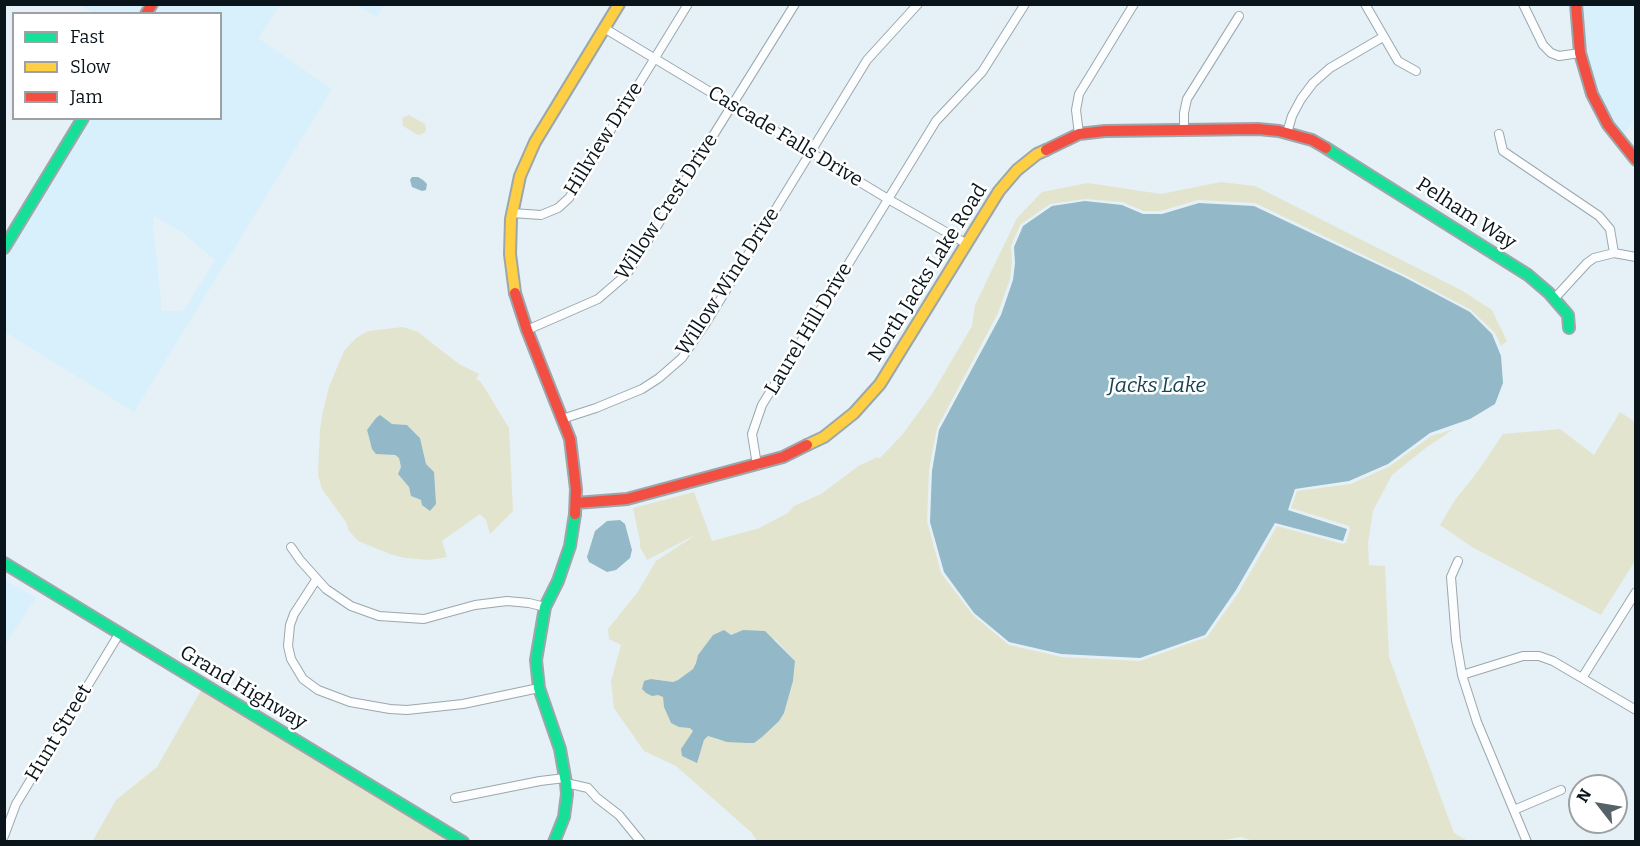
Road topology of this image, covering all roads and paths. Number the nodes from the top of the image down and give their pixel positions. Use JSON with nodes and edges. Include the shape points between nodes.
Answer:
{"nodes":[{"id":1,"x":619,"y":4,"type":"edge"},
{"id":2,"x":688,"y":4,"type":"edge"},
{"id":3,"x":795,"y":4,"type":"edge"},
{"id":4,"x":918,"y":4,"type":"edge"},
{"id":5,"x":1025,"y":4,"type":"edge"},
{"id":6,"x":1134,"y":4,"type":"edge"},
{"id":7,"x":1365,"y":4,"type":"edge"},
{"id":8,"x":1523,"y":4,"type":"edge"},
{"id":9,"x":1576,"y":4,"type":"edge"},
{"id":10,"x":1239,"y":16,"type":"dead end"},
{"id":11,"x":604,"y":28,"type":"junction"},
{"id":12,"x":1383,"y":37,"type":"junction"},
{"id":13,"x":1580,"y":53,"type":"junction"},
{"id":14,"x":655,"y":58,"type":"junction"},
{"id":15,"x":1416,"y":71,"type":"dead end"},
{"id":16,"x":732,"y":105,"type":"junction"},
{"id":17,"x":82,"y":120,"type":"edge"},
{"id":18,"x":1184,"y":130,"type":"junction"},
{"id":19,"x":1287,"y":133,"type":"junction"},
{"id":20,"x":1079,"y":134,"type":"junction"},
{"id":21,"x":1499,"y":134,"type":"dead end"},
{"id":22,"x":1325,"y":147,"type":"joint"},
{"id":23,"x":810,"y":152,"type":"junction"},
{"id":24,"x":1635,"y":160,"type":"edge"},
{"id":25,"x":888,"y":199,"type":"junction"},
{"id":26,"x":512,"y":213,"type":"junction"},
{"id":27,"x":967,"y":244,"type":"junction"},
{"id":28,"x":4,"y":248,"type":"edge"},
{"id":29,"x":1614,"y":253,"type":"junction"},
{"id":30,"x":1635,"y":257,"type":"edge"},
{"id":31,"x":1554,"y":299,"type":"junction"},
{"id":32,"x":1569,"y":328,"type":"dead end"},
{"id":33,"x":527,"y":330,"type":"junction"},
{"id":34,"x":562,"y":419,"type":"junction"},
{"id":35,"x":757,"y":465,"type":"junction"},
{"id":36,"x":576,"y":503,"type":"junction"},
{"id":37,"x":291,"y":547,"type":"dead end"},
{"id":38,"x":1458,"y":561,"type":"dead end"},
{"id":39,"x":4,"y":563,"type":"edge"},
{"id":40,"x":316,"y":580,"type":"junction"},
{"id":41,"x":1635,"y":592,"type":"edge"},
{"id":42,"x":545,"y":607,"type":"junction"},
{"id":43,"x":119,"y":634,"type":"junction"},
{"id":44,"x":1462,"y":675,"type":"junction"},
{"id":45,"x":1582,"y":678,"type":"junction"},
{"id":46,"x":539,"y":688,"type":"junction"},
{"id":47,"x":1635,"y":710,"type":"edge"},
{"id":48,"x":565,"y":781,"type":"junction"},
{"id":49,"x":1561,"y":790,"type":"dead end"},
{"id":50,"x":455,"y":798,"type":"dead end"},
{"id":51,"x":1514,"y":810,"type":"junction"},
{"id":52,"x":7,"y":820,"type":"edge"},
{"id":53,"x":4,"y":836,"type":"edge"},
{"id":54,"x":463,"y":842,"type":"edge"},
{"id":55,"x":554,"y":842,"type":"edge"},
{"id":56,"x":641,"y":842,"type":"edge"},
{"id":57,"x":1527,"y":842,"type":"edge"}],
"edges":[{"from":1,"to":11,"type":"street"},
{"from":2,"to":14,"type":"street","name":"Hillview Drive"},
{"from":3,"to":16,"type":"street","name":"Willow Crest Drive"},
{"from":4,"to":23,"type":"street","name":"Willow Wind Drive","via":[[867,60]]},
{"from":5,"to":25,"type":"street","name":"Laurel Hill Drive","via":[[982,72],[936,121]]},
{"from":6,"to":20,"type":"street","via":[[1079,94]]},
{"from":7,"to":12,"type":"street"},
{"from":8,"to":13,"type":"street","via":[[1551,53]]},
{"from":9,"to":13,"type":"street"},
{"from":10,"to":18,"type":"street","via":[[1187,99]]},
{"from":11,"to":14,"type":"street","name":"Cascade Falls Drive"},
{"from":11,"to":26,"type":"street","via":[[535,142],[520,176]]},
{"from":12,"to":15,"type":"street","via":[[1398,61]]},
{"from":12,"to":19,"type":"street","via":[[1330,68],[1313,83],[1292,116]]},
{"from":13,"to":24,"type":"street","via":[[1599,108]]},
{"from":14,"to":16,"type":"street","name":"Cascade Falls Drive"},
{"from":14,"to":26,"type":"street","name":"Hillview Drive","via":[[563,203],[542,215]]},
{"from":16,"to":23,"type":"street","name":"Cascade Falls Drive"},
{"from":16,"to":33,"type":"street","name":"Willow Crest Drive","via":[[627,274],[598,299]]},
{"from":17,"to":28,"type":"street"},
{"from":18,"to":19,"type":"street","name":"North Jacks Lake Road","via":[[1258,129]]},
{"from":18,"to":20,"type":"street","name":"North Jacks Lake Road"},
{"from":19,"to":22,"type":"street","name":"North Jacks Lake Road"},
{"from":20,"to":27,"type":"street","name":"North Jacks Lake Road","via":[[1037,154],[1017,170],[999,191]]},
{"from":21,"to":29,"type":"street","via":[[1503,151],[1599,216],[1610,230]]},
{"from":22,"to":31,"type":"street","name":"Pelham Way","via":[[1528,275]]},
{"from":23,"to":25,"type":"street","name":"Cascade Falls Drive"},
{"from":23,"to":34,"type":"street","name":"Willow Wind Drive","via":[[682,358],[642,389]]},
{"from":25,"to":27,"type":"street","name":"Cascade Falls Drive"},
{"from":25,"to":35,"type":"street","name":"Laurel Hill Drive","via":[[757,415],[752,434]]},
{"from":26,"to":33,"type":"street","via":[[512,274]]},
{"from":27,"to":35,"type":"street","name":"North Jacks Lake Road","via":[[867,400],[824,437]]},
{"from":29,"to":30,"type":"street"},
{"from":29,"to":31,"type":"street","via":[[1587,263]]},
{"from":31,"to":32,"type":"street","name":"Pelham Way","via":[[1568,315]]},
{"from":33,"to":34,"type":"street"},
{"from":34,"to":36,"type":"street","via":[[573,453]]},
{"from":35,"to":36,"type":"street","name":"North Jacks Lake Road","via":[[627,499]]},
{"from":36,"to":42,"type":"street","via":[[570,546]]},
{"from":37,"to":40,"type":"street"},
{"from":38,"to":44,"type":"street","via":[[1451,577]]},
{"from":39,"to":43,"type":"street","name":"Grand Highway"},
{"from":40,"to":42,"type":"street","via":[[351,606],[394,618],[424,619],[507,601]]},
{"from":40,"to":46,"type":"street","via":[[294,614],[288,646],[303,679],[318,690],[350,702],[407,710],[463,704]]},
{"from":41,"to":45,"type":"street"},
{"from":42,"to":46,"type":"street","via":[[536,660]]},
{"from":43,"to":52,"type":"street","name":"Hunt Street"},
{"from":43,"to":54,"type":"street","name":"Grand Highway"},
{"from":44,"to":45,"type":"street","via":[[1531,655],[1553,661]]},
{"from":44,"to":51,"type":"street"},
{"from":45,"to":47,"type":"street"},
{"from":46,"to":48,"type":"street","via":[[560,749]]},
{"from":48,"to":50,"type":"street","via":[[540,781]]},
{"from":48,"to":55,"type":"street","via":[[564,816]]},
{"from":48,"to":56,"type":"street","via":[[588,788],[619,814]]},
{"from":49,"to":51,"type":"street"},
{"from":51,"to":57,"type":"street"},
{"from":52,"to":53,"type":"street","name":"Hunt Street"}]}
